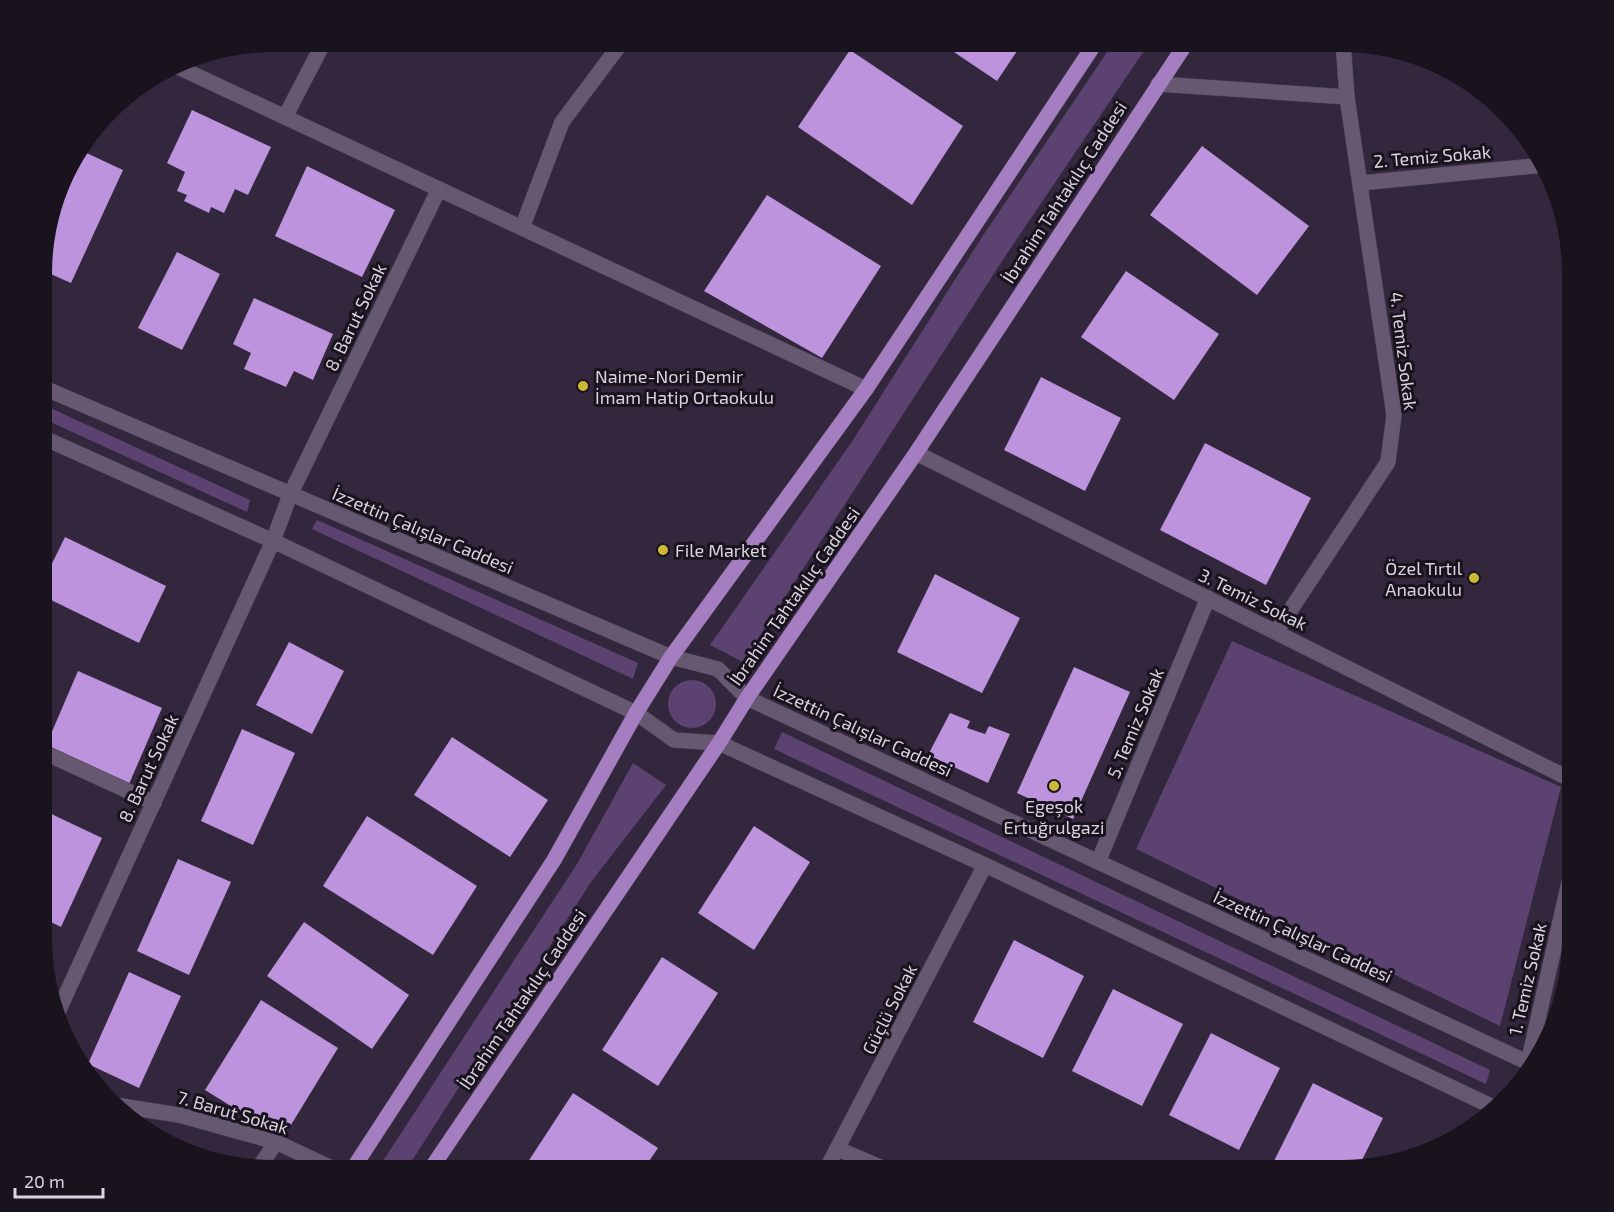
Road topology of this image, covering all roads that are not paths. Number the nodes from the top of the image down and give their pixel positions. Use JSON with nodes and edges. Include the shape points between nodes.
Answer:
{"nodes":[{"id":1,"x":319,"y":52,"type":"edge"},
{"id":2,"x":614,"y":52,"type":"edge"},
{"id":3,"x":1089,"y":52,"type":"edge"},
{"id":4,"x":1180,"y":52,"type":"edge"},
{"id":5,"x":1344,"y":52,"type":"edge"},
{"id":6,"x":186,"y":71,"type":"edge"},
{"id":7,"x":1158,"y":84,"type":"junction"},
{"id":8,"x":1347,"y":96,"type":"junction"},
{"id":9,"x":285,"y":117,"type":"junction"},
{"id":10,"x":1534,"y":166,"type":"edge"},
{"id":11,"x":1361,"y":183,"type":"junction"},
{"id":12,"x":439,"y":189,"type":"junction"},
{"id":13,"x":522,"y":228,"type":"junction"},
{"id":14,"x":866,"y":388,"type":"junction"},
{"id":15,"x":52,"y":391,"type":"edge"},
{"id":16,"x":52,"y":442,"type":"edge"},
{"id":17,"x":916,"y":453,"type":"junction"},
{"id":18,"x":290,"y":495,"type":"junction"},
{"id":19,"x":273,"y":542,"type":"junction"},
{"id":20,"x":1208,"y":598,"type":"junction"},
{"id":21,"x":1276,"y":632,"type":"junction"},
{"id":22,"x":671,"y":657,"type":"junction"},
{"id":23,"x":747,"y":698,"type":"junction"},
{"id":24,"x":636,"y":713,"type":"junction"},
{"id":25,"x":719,"y":743,"type":"junction"},
{"id":26,"x":52,"y":756,"type":"edge"},
{"id":27,"x":1562,"y":775,"type":"edge"},
{"id":28,"x":154,"y":803,"type":"junction"},
{"id":29,"x":1098,"y":862,"type":"junction"},
{"id":30,"x":985,"y":865,"type":"junction"},
{"id":31,"x":1562,"y":914,"type":"edge"},
{"id":32,"x":62,"y":1003,"type":"edge"},
{"id":33,"x":1532,"y":1048,"type":"edge"},
{"id":34,"x":1521,"y":1065,"type":"edge"},
{"id":35,"x":1487,"y":1104,"type":"edge"},
{"id":36,"x":131,"y":1108,"type":"edge"},
{"id":37,"x":276,"y":1142,"type":"junction"},
{"id":38,"x":838,"y":1149,"type":"junction"},
{"id":39,"x":264,"y":1159,"type":"edge"},
{"id":40,"x":315,"y":1160,"type":"edge"},
{"id":41,"x":359,"y":1160,"type":"edge"},
{"id":42,"x":437,"y":1160,"type":"edge"},
{"id":43,"x":832,"y":1160,"type":"edge"},
{"id":44,"x":864,"y":1160,"type":"edge"}],
"edges":[{"from":1,"to":9,"type":"street"},
{"from":2,"to":13,"type":"street","via":[[562,122]]},
{"from":3,"to":14,"type":"main road"},
{"from":4,"to":7,"type":"main road","name":"İbrahim Tahtakılıç Caddesi"},
{"from":5,"to":8,"type":"street","name":"4. Temiz Sokak"},
{"from":6,"to":9,"type":"street"},
{"from":7,"to":8,"type":"street"},
{"from":7,"to":17,"type":"main road","name":"İbrahim Tahtakılıç Caddesi"},
{"from":8,"to":11,"type":"street","name":"4. Temiz Sokak"},
{"from":9,"to":12,"type":"street"},
{"from":10,"to":11,"type":"street","name":"2. Temiz Sokak"},
{"from":11,"to":21,"type":"street","name":"4. Temiz Sokak","via":[[1394,415],[1388,462]]},
{"from":12,"to":13,"type":"street"},
{"from":12,"to":18,"type":"street","name":"8. Barut Sokak"},
{"from":13,"to":14,"type":"street"},
{"from":14,"to":22,"type":"main road"},
{"from":15,"to":18,"type":"street","name":"İzzettin Çalışlar Caddesi"},
{"from":16,"to":19,"type":"street"},
{"from":17,"to":20,"type":"street","name":"3. Temiz Sokak"},
{"from":17,"to":23,"type":"main road","name":"İbrahim Tahtakılıç Caddesi"},
{"from":18,"to":19,"type":"street","name":"8. Barut Sokak"},
{"from":18,"to":22,"type":"street","name":"İzzettin Çalışlar Caddesi"},
{"from":19,"to":24,"type":"street"},
{"from":19,"to":28,"type":"street","name":"8. Barut Sokak"},
{"from":20,"to":21,"type":"street","name":"3. Temiz Sokak"},
{"from":20,"to":29,"type":"street","name":"5. Temiz Sokak"},
{"from":21,"to":27,"type":"street","name":"3. Temiz Sokak"},
{"from":22,"to":23,"type":"street","name":"İzzettin Çalışlar Caddesi","via":[[718,669]]},
{"from":22,"to":24,"type":"main road"},
{"from":23,"to":25,"type":"main road","name":"İbrahim Tahtakılıç Caddesi"},
{"from":23,"to":29,"type":"street","name":"İzzettin Çalışlar Caddesi"},
{"from":24,"to":25,"type":"street","via":[[674,740]]},
{"from":24,"to":41,"type":"main road","via":[[554,860]]},
{"from":25,"to":30,"type":"street"},
{"from":25,"to":42,"type":"main road","name":"İbrahim Tahtakılıç Caddesi"},
{"from":26,"to":28,"type":"street"},
{"from":28,"to":32,"type":"street","name":"8. Barut Sokak"},
{"from":29,"to":34,"type":"street","name":"İzzettin Çalışlar Caddesi"},
{"from":30,"to":35,"type":"street"},
{"from":30,"to":38,"type":"street","name":"Güçlü Sokak"},
{"from":31,"to":33,"type":"street","name":"1. Temiz Sokak"},
{"from":36,"to":37,"type":"street","name":"7. Barut Sokak","via":[[179,1115]]},
{"from":37,"to":39,"type":"street"},
{"from":37,"to":40,"type":"street","name":"7. Barut Sokak"},
{"from":38,"to":43,"type":"street","name":"Güçlü Sokak"},
{"from":38,"to":44,"type":"street"}]}
